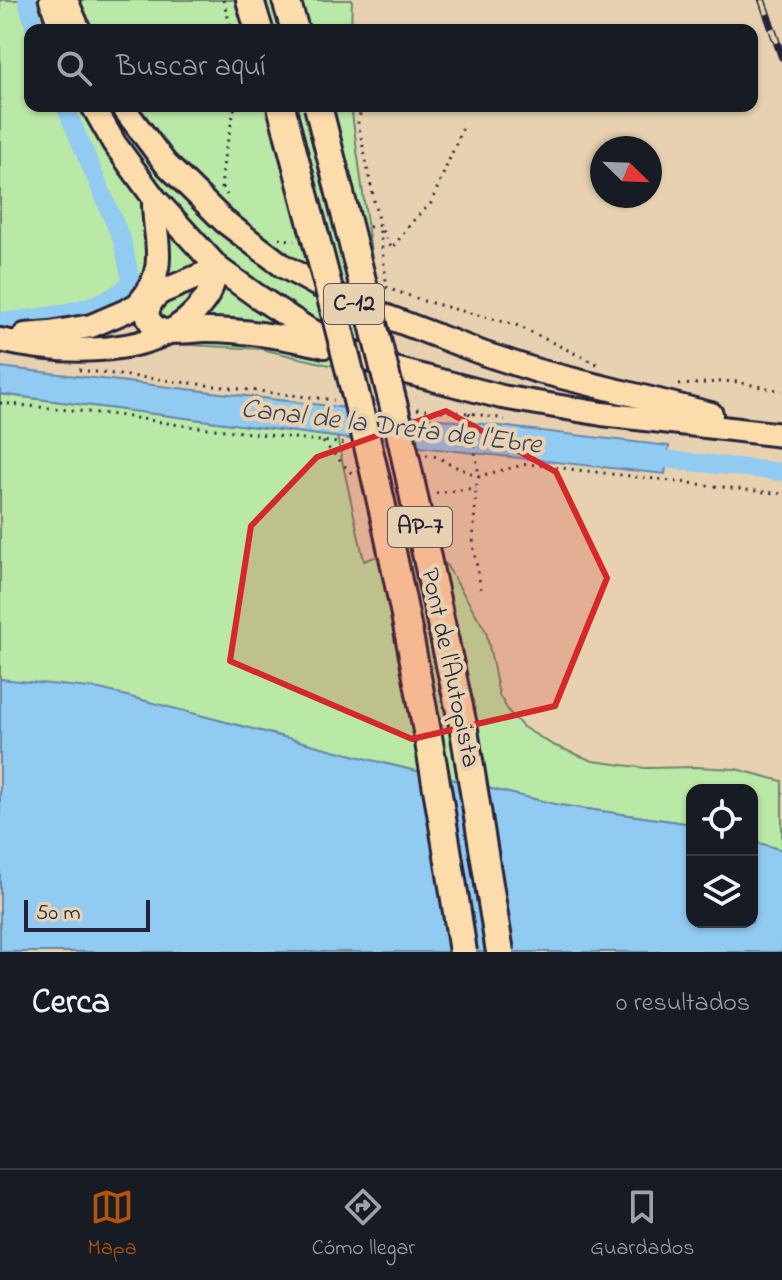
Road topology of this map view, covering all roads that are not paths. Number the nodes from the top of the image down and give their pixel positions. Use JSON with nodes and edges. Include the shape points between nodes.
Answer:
{"nodes":[{"id":1,"x":51,"y":0,"type":"edge"},
{"id":2,"x":66,"y":0,"type":"edge"},
{"id":3,"x":250,"y":0,"type":"edge"},
{"id":4,"x":286,"y":0,"type":"edge"},
{"id":5,"x":59,"y":24,"type":"edge"},
{"id":6,"x":76,"y":24,"type":"edge"},
{"id":7,"x":257,"y":24,"type":"edge"},
{"id":8,"x":293,"y":24,"type":"edge"},
{"id":9,"x":96,"y":112,"type":"edge"},
{"id":10,"x":127,"y":112,"type":"edge"},
{"id":11,"x":283,"y":112,"type":"edge"},
{"id":12,"x":320,"y":112,"type":"edge"},
{"id":13,"x":154,"y":198,"type":"junction"},
{"id":14,"x":218,"y":268,"type":"junction"},
{"id":15,"x":161,"y":292,"type":"junction"},
{"id":16,"x":126,"y":311,"type":"junction"},
{"id":17,"x":169,"y":331,"type":"junction"},
{"id":18,"x":0,"y":339,"type":"edge"},
{"id":19,"x":361,"y":356,"type":"junction"},
{"id":20,"x":782,"y":432,"type":"edge"},
{"id":21,"x":463,"y":952,"type":"edge"},
{"id":22,"x":500,"y":952,"type":"edge"}],
"edges":[{"from":1,"to":5,"type":"main road"},
{"from":2,"to":6,"type":"main road"},
{"from":3,"to":7,"type":"highway"},
{"from":4,"to":8,"type":"highway"},
{"from":9,"to":13,"type":"main road","number":"C-12"},
{"from":10,"to":20,"type":"main road","number":"C-12","via":[[165,163],[211,209],[283,266],[351,303],[538,371]]},
{"from":11,"to":21,"type":"highway","name":"Pont de l'Autopista","number":"AP-7","bridge":true,"via":[[398,585]]},
{"from":12,"to":22,"type":"highway","name":"Pont de l'Autopista","number":"AP-7","bridge":true,"via":[[398,423],[464,730]]},
{"from":13,"to":14,"type":"main road","number":"C-12"},
{"from":13,"to":16,"type":"main road","via":[[158,269],[143,298]]},
{"from":14,"to":15,"type":"main road"},
{"from":14,"to":17,"type":"main road","via":[[202,304]]},
{"from":14,"to":19,"type":"main road","number":"C-12","via":[[306,328]]},
{"from":15,"to":16,"type":"main road"},
{"from":15,"to":17,"type":"main road","via":[[147,313],[158,329]]},
{"from":16,"to":18,"type":"main road","via":[[91,326]]},
{"from":17,"to":18,"type":"main road","via":[[137,344],[91,350]]},
{"from":17,"to":19,"type":"main road","via":[[257,333]]},
{"from":19,"to":20,"type":"main road","number":"C-12","via":[[515,400]]}]}
